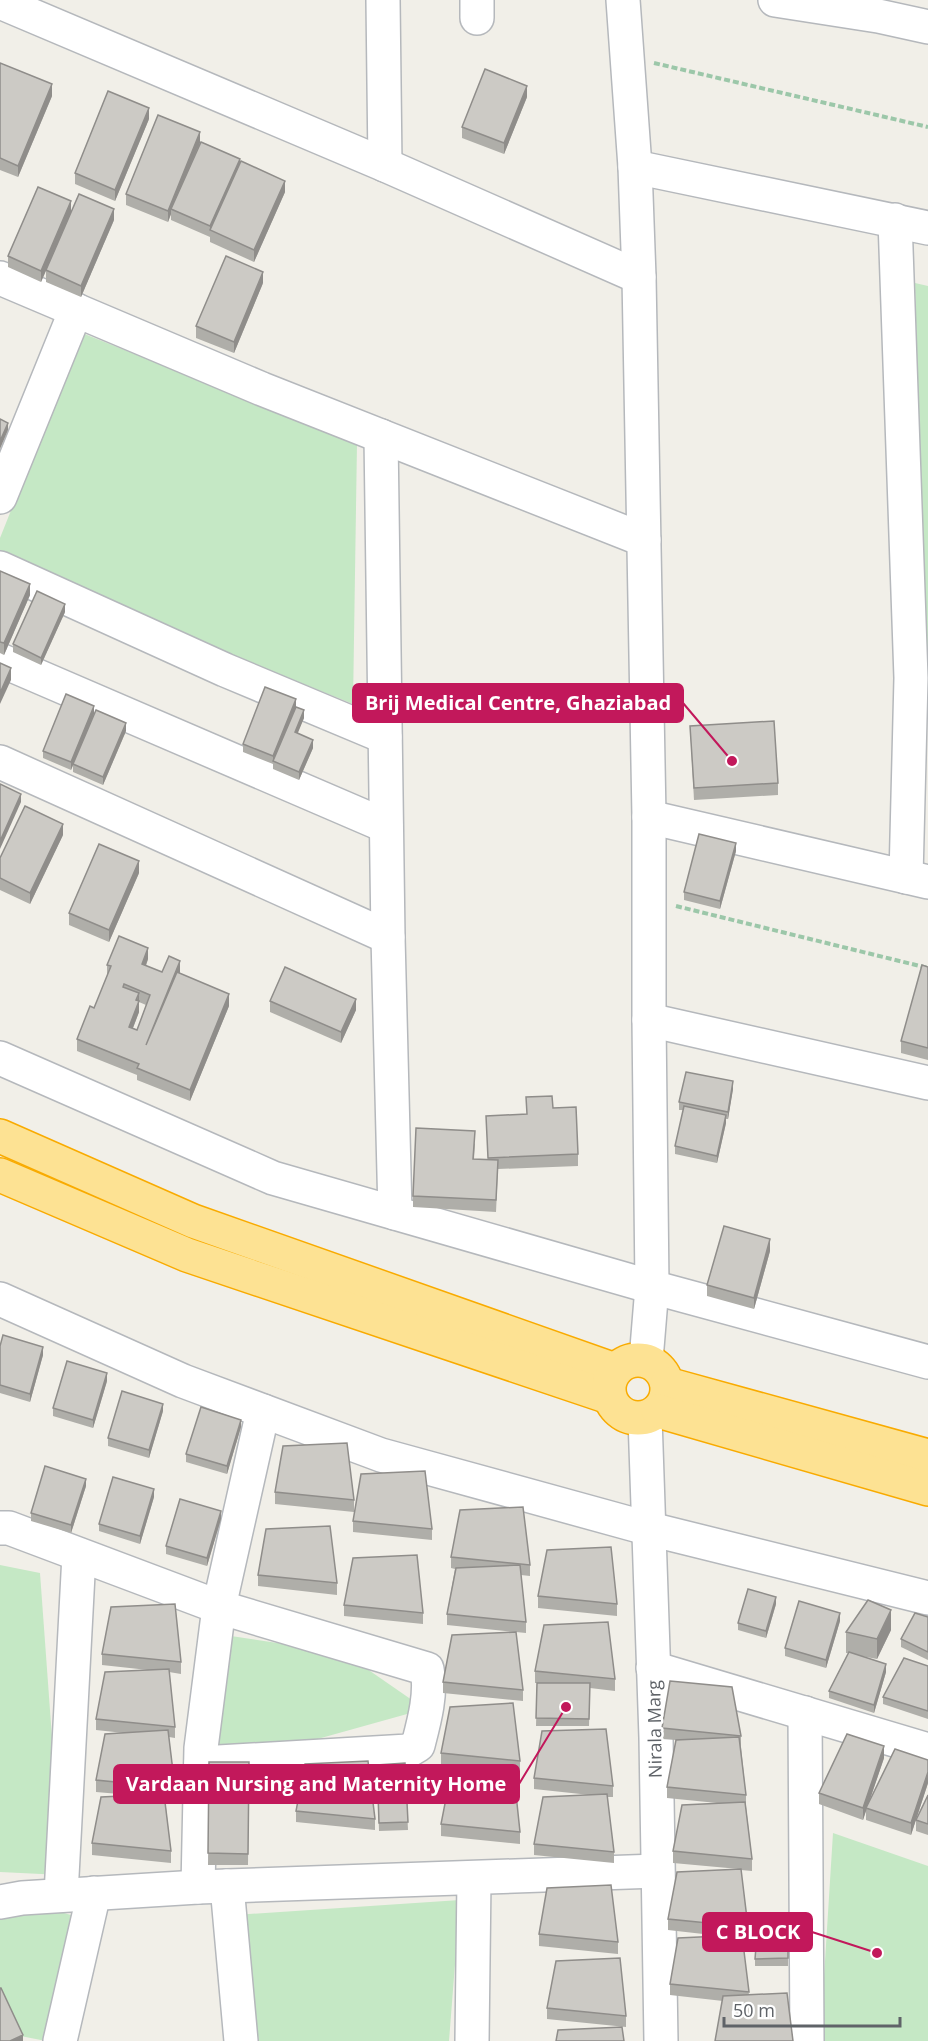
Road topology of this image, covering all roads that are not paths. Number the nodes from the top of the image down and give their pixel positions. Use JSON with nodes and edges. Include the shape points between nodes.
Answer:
{"nodes":[{"id":1,"x":383,"y":0,"type":"edge"},
{"id":2,"x":623,"y":0,"type":"edge"},
{"id":3,"x":775,"y":0,"type":"edge"},
{"id":4,"x":0,"y":2,"type":"edge"},
{"id":5,"x":878,"y":8,"type":"edge"},
{"id":6,"x":928,"y":27,"type":"edge"},
{"id":7,"x":385,"y":165,"type":"junction"},
{"id":8,"x":635,"y":167,"type":"junction"},
{"id":9,"x":895,"y":220,"type":"junction"},
{"id":10,"x":928,"y":228,"type":"edge"},
{"id":11,"x":639,"y":277,"type":"junction"},
{"id":12,"x":0,"y":278,"type":"edge"},
{"id":13,"x":76,"y":310,"type":"junction"},
{"id":14,"x":381,"y":436,"type":"junction"},
{"id":15,"x":0,"y":497,"type":"edge"},
{"id":16,"x":644,"y":540,"type":"junction"},
{"id":17,"x":0,"y":568,"type":"edge"},
{"id":18,"x":0,"y":660,"type":"edge"},
{"id":19,"x":920,"y":681,"type":"edge"},
{"id":20,"x":385,"y":737,"type":"junction"},
{"id":21,"x":0,"y":762,"type":"edge"},
{"id":22,"x":649,"y":817,"type":"junction"},
{"id":23,"x":386,"y":826,"type":"junction"},
{"id":24,"x":917,"y":880,"type":"edge"},
{"id":25,"x":388,"y":937,"type":"junction"},
{"id":26,"x":649,"y":1020,"type":"junction"},
{"id":27,"x":0,"y":1058,"type":"edge"},
{"id":28,"x":928,"y":1083,"type":"edge"},
{"id":29,"x":0,"y":1137,"type":"edge"},
{"id":30,"x":0,"y":1175,"type":"edge"},
{"id":31,"x":395,"y":1213,"type":"junction"},
{"id":32,"x":652,"y":1287,"type":"junction"},
{"id":33,"x":0,"y":1299,"type":"edge"},
{"id":34,"x":928,"y":1362,"type":"edge"},
{"id":35,"x":612,"y":1384,"type":"junction"},
{"id":36,"x":654,"y":1393,"type":"junction"},
{"id":37,"x":263,"y":1411,"type":"junction"},
{"id":38,"x":928,"y":1456,"type":"edge"},
{"id":39,"x":928,"y":1489,"type":"edge"},
{"id":40,"x":0,"y":1528,"type":"edge"},
{"id":41,"x":650,"y":1529,"type":"junction"},
{"id":42,"x":79,"y":1555,"type":"junction"},
{"id":43,"x":928,"y":1598,"type":"edge"},
{"id":44,"x":219,"y":1607,"type":"junction"},
{"id":45,"x":653,"y":1668,"type":"junction"},
{"id":46,"x":805,"y":1713,"type":"junction"},
{"id":47,"x":928,"y":1749,"type":"edge"},
{"id":48,"x":201,"y":1763,"type":"junction"},
{"id":49,"x":657,"y":1871,"type":"junction"},
{"id":50,"x":474,"y":1879,"type":"junction"},
{"id":51,"x":212,"y":1887,"type":"junction"},
{"id":52,"x":94,"y":1893,"type":"junction"},
{"id":53,"x":61,"y":1895,"type":"junction"},
{"id":54,"x":0,"y":1902,"type":"edge"},
{"id":55,"x":60,"y":2041,"type":"edge"},
{"id":56,"x":241,"y":2041,"type":"edge"},
{"id":57,"x":472,"y":2041,"type":"edge"},
{"id":58,"x":661,"y":2041,"type":"edge"},
{"id":59,"x":807,"y":2041,"type":"edge"}],
"edges":[{"from":1,"to":7,"type":"street"},
{"from":2,"to":8,"type":"street","name":"Nirala Marg"},
{"from":3,"to":5,"type":"street"},
{"from":4,"to":7,"type":"street"},
{"from":5,"to":6,"type":"street"},
{"from":7,"to":11,"type":"street"},
{"from":8,"to":9,"type":"street"},
{"from":8,"to":11,"type":"street","name":"Nirala Marg"},
{"from":9,"to":10,"type":"street"},
{"from":9,"to":19,"type":"street"},
{"from":11,"to":16,"type":"street","name":"Nirala Marg"},
{"from":12,"to":13,"type":"street"},
{"from":13,"to":14,"type":"street"},
{"from":13,"to":15,"type":"street"},
{"from":14,"to":16,"type":"street"},
{"from":14,"to":20,"type":"street"},
{"from":16,"to":22,"type":"street","name":"Nirala Marg"},
{"from":17,"to":20,"type":"street"},
{"from":18,"to":23,"type":"street"},
{"from":19,"to":24,"type":"street"},
{"from":20,"to":23,"type":"street"},
{"from":21,"to":25,"type":"street"},
{"from":22,"to":24,"type":"street"},
{"from":22,"to":26,"type":"street","name":"Nirala Marg"},
{"from":23,"to":25,"type":"street"},
{"from":25,"to":31,"type":"street"},
{"from":26,"to":28,"type":"street"},
{"from":26,"to":32,"type":"street","name":"Nirala Marg"},
{"from":27,"to":31,"type":"street","via":[[273,1178]]},
{"from":29,"to":35,"type":"highway","via":[[193,1221]]},
{"from":30,"to":35,"type":"highway","via":[[187,1255]]},
{"from":31,"to":32,"type":"street"},
{"from":32,"to":34,"type":"street"},
{"from":32,"to":36,"type":"street","name":"Nirala Marg"},
{"from":33,"to":37,"type":"street","via":[[183,1381]]},
{"from":35,"to":36,"type":"highway","via":[[622,1364],[631,1360]]},
{"from":35,"to":36,"type":"highway","via":[[614,1406],[629,1418]]},
{"from":36,"to":38,"type":"highway"},
{"from":36,"to":39,"type":"highway"},
{"from":36,"to":41,"type":"street","name":"Nirala Marg"},
{"from":37,"to":41,"type":"street","via":[[381,1455]]},
{"from":37,"to":44,"type":"street"},
{"from":40,"to":42,"type":"street"},
{"from":41,"to":43,"type":"street"},
{"from":41,"to":45,"type":"street","name":"Nirala Marg"},
{"from":42,"to":44,"type":"street"},
{"from":42,"to":53,"type":"street"},
{"from":44,"to":48,"type":"street"},
{"from":44,"to":48,"type":"street","via":[[414,1664],[427,1669],[429,1681],[418,1745],[408,1751]]},
{"from":45,"to":46,"type":"street"},
{"from":45,"to":49,"type":"street","name":"Nirala Marg"},
{"from":46,"to":47,"type":"street"},
{"from":46,"to":59,"type":"street"},
{"from":48,"to":51,"type":"street"},
{"from":49,"to":50,"type":"street"},
{"from":49,"to":58,"type":"street","name":"Nirala Marg"},
{"from":50,"to":51,"type":"street"},
{"from":50,"to":57,"type":"street"},
{"from":51,"to":52,"type":"street"},
{"from":51,"to":56,"type":"street"},
{"from":52,"to":53,"type":"street"},
{"from":52,"to":55,"type":"street"},
{"from":53,"to":54,"type":"street"}]}
